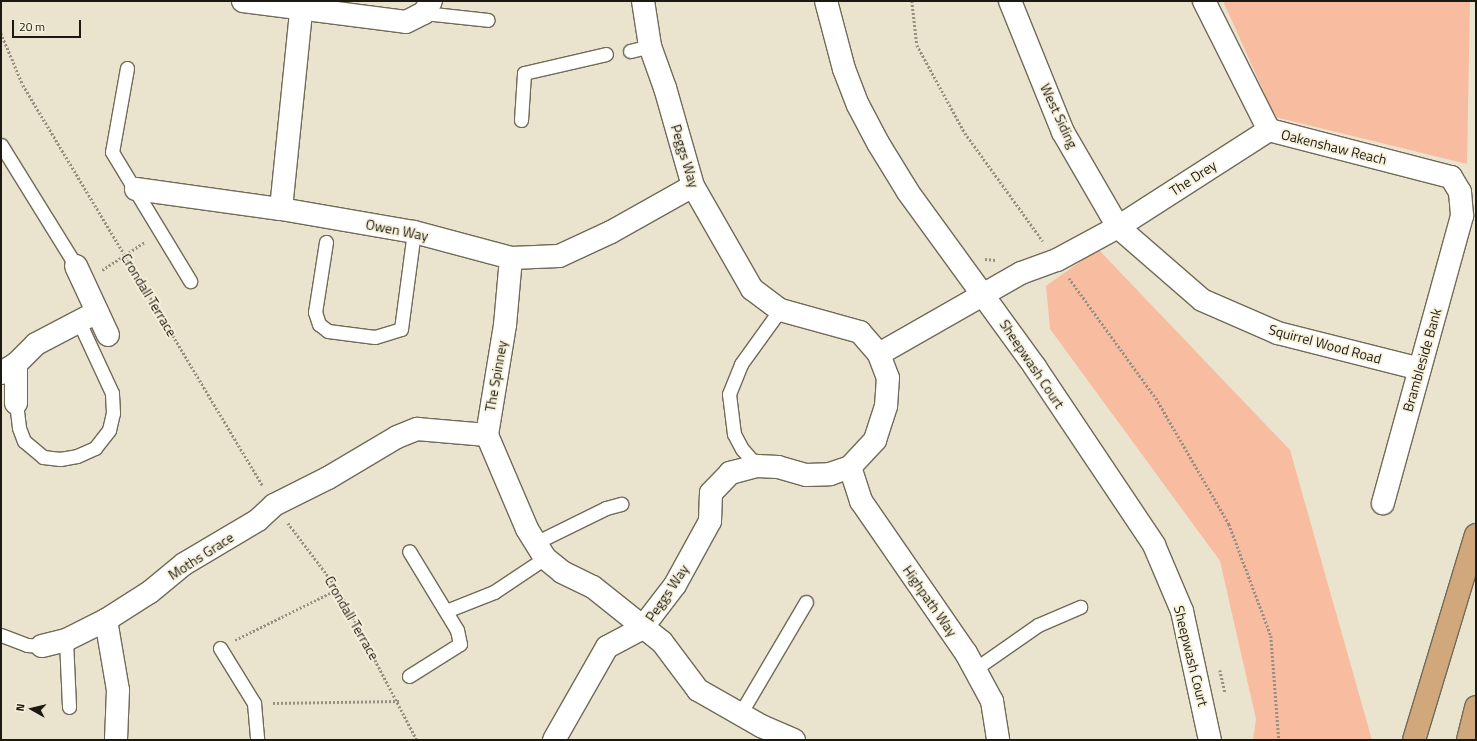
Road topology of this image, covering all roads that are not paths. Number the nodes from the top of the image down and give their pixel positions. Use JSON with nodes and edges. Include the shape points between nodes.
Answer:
{"nodes":[{"id":1,"x":243,"y":1,"type":"edge"},
{"id":2,"x":643,"y":1,"type":"edge"},
{"id":3,"x":826,"y":1,"type":"edge"},
{"id":4,"x":1010,"y":1,"type":"edge"},
{"id":5,"x":1204,"y":1,"type":"edge"},
{"id":6,"x":428,"y":7,"type":"edge"},
{"id":7,"x":301,"y":10,"type":"junction"},
{"id":8,"x":488,"y":20,"type":"dead end"},
{"id":9,"x":606,"y":54,"type":"dead end"},
{"id":10,"x":127,"y":68,"type":"dead end"},
{"id":11,"x":521,"y":120,"type":"dead end"},
{"id":12,"x":1269,"y":130,"type":"junction"},
{"id":13,"x":1,"y":145,"type":"edge"},
{"id":14,"x":693,"y":186,"type":"junction"},
{"id":15,"x":136,"y":188,"type":"junction"},
{"id":16,"x":281,"y":209,"type":"junction"},
{"id":17,"x":1462,"y":216,"type":"joint"},
{"id":18,"x":1118,"y":227,"type":"junction"},
{"id":19,"x":414,"y":232,"type":"junction"},
{"id":20,"x":326,"y":242,"type":"dead end"},
{"id":21,"x":511,"y":258,"type":"junction"},
{"id":22,"x":80,"y":275,"type":"joint"},
{"id":23,"x":190,"y":281,"type":"dead end"},
{"id":24,"x":984,"y":293,"type":"junction"},
{"id":25,"x":780,"y":310,"type":"junction"},
{"id":26,"x":88,"y":317,"type":"junction"},
{"id":27,"x":108,"y":335,"type":"dead end"},
{"id":28,"x":879,"y":354,"type":"junction"},
{"id":29,"x":9,"y":368,"type":"edge"},
{"id":30,"x":1420,"y":369,"type":"junction"},
{"id":31,"x":16,"y":403,"type":"joint"},
{"id":32,"x":487,"y":435,"type":"junction"},
{"id":33,"x":757,"y":466,"type":"junction"},
{"id":34,"x":850,"y":466,"type":"junction"},
{"id":35,"x":1383,"y":503,"type":"dead end"},
{"id":36,"x":622,"y":504,"type":"dead end"},
{"id":37,"x":1476,"y":535,"type":"edge"},
{"id":38,"x":409,"y":551,"type":"dead end"},
{"id":39,"x":540,"y":551,"type":"junction"},
{"id":40,"x":806,"y":602,"type":"dead end"},
{"id":41,"x":1080,"y":607,"type":"dead end"},
{"id":42,"x":446,"y":611,"type":"junction"},
{"id":43,"x":106,"y":620,"type":"junction"},
{"id":44,"x":642,"y":628,"type":"junction"},
{"id":45,"x":1,"y":635,"type":"edge"},
{"id":46,"x":66,"y":640,"type":"junction"},
{"id":47,"x":42,"y":646,"type":"joint"},
{"id":48,"x":220,"y":648,"type":"road end"},
{"id":49,"x":975,"y":669,"type":"junction"},
{"id":50,"x":409,"y":676,"type":"dead end"},
{"id":51,"x":68,"y":707,"type":"dead end"},
{"id":52,"x":1476,"y":707,"type":"edge"},
{"id":53,"x":740,"y":714,"type":"junction"},
{"id":54,"x":116,"y":740,"type":"edge"},
{"id":55,"x":257,"y":740,"type":"edge"},
{"id":56,"x":554,"y":740,"type":"edge"},
{"id":57,"x":794,"y":740,"type":"edge"},
{"id":58,"x":998,"y":740,"type":"edge"},
{"id":59,"x":1210,"y":740,"type":"edge"},
{"id":60,"x":1414,"y":740,"type":"edge"},
{"id":61,"x":1468,"y":740,"type":"edge"}],
"edges":[{"from":1,"to":7,"type":"street"},
{"from":2,"to":14,"type":"street","name":"Peggs Way","via":[[640,49],[665,88]]},
{"from":3,"to":24,"type":"street","name":"Sheepwash Court","via":[[844,69],[858,105],[908,192]]},
{"from":4,"to":18,"type":"street","name":"West Siding","via":[[1063,132]]},
{"from":5,"to":12,"type":"street","name":"Oakenshaw Reach"},
{"from":6,"to":7,"type":"street","via":[[406,22]]},
{"from":6,"to":8,"type":"lane"},
{"from":7,"to":16,"type":"street"},
{"from":9,"to":11,"type":"lane","via":[[524,73]]},
{"from":10,"to":15,"type":"lane","via":[[112,152]]},
{"from":12,"to":17,"type":"street","name":"Oakenshaw Reach","via":[[1451,177],[1460,192]]},
{"from":12,"to":18,"type":"street","name":"The Drey"},
{"from":13,"to":22,"type":"lane"},
{"from":14,"to":21,"type":"street","via":[[612,232],[559,256]]},
{"from":14,"to":25,"type":"street","name":"Peggs Way","via":[[752,289]]},
{"from":15,"to":16,"type":"street","name":"Owen Way"},
{"from":15,"to":23,"type":"lane"},
{"from":16,"to":19,"type":"street","name":"Owen Way"},
{"from":17,"to":30,"type":"street","name":"Brambleside Bank"},
{"from":18,"to":24,"type":"street","name":"The Drey","via":[[1057,260],[1021,273]]},
{"from":18,"to":30,"type":"street","name":"Squirrel Wood Road","via":[[1202,300],[1278,333]]},
{"from":19,"to":20,"type":"lane","via":[[401,329],[375,337],[328,331],[319,324],[315,312]]},
{"from":19,"to":21,"type":"street","name":"Owen Way"},
{"from":21,"to":32,"type":"street","name":"The Spinney","via":[[505,324]]},
{"from":22,"to":26,"type":"street"},
{"from":24,"to":28,"type":"street","name":"The Drey"},
{"from":24,"to":59,"type":"street","name":"Sheepwash Court","via":[[1154,545],[1182,611]]},
{"from":25,"to":28,"type":"street","name":"Peggs Way","via":[[860,332]]},
{"from":25,"to":33,"type":"lane","via":[[741,364],[729,394],[734,434]]},
{"from":26,"to":27,"type":"street"},
{"from":26,"to":29,"type":"street","via":[[36,344]]},
{"from":26,"to":31,"type":"lane","via":[[112,393],[113,413],[109,430],[95,448],[77,456],[60,459],[43,457],[24,441],[19,428]]},
{"from":28,"to":34,"type":"street","name":"Peggs Way","via":[[888,378],[886,406],[875,440]]},
{"from":29,"to":31,"type":"street"},
{"from":30,"to":35,"type":"street","name":"Brambleside Bank"},
{"from":32,"to":39,"type":"street","via":[[520,515]]},
{"from":32,"to":43,"type":"street","name":"Moths Grace","via":[[417,429],[397,437],[328,478],[274,505],[258,520],[184,564],[150,592]]},
{"from":33,"to":34,"type":"street","name":"Peggs Way","via":[[778,466],[806,476],[830,474]]},
{"from":33,"to":44,"type":"street","name":"Peggs Way","via":[[730,473],[711,493],[710,521],[675,585]]},
{"from":34,"to":49,"type":"street","name":"Highpath Way","via":[[862,501]]},
{"from":36,"to":39,"type":"lane","via":[[606,508]]},
{"from":37,"to":60,"type":"highway"},
{"from":38,"to":42,"type":"lane"},
{"from":39,"to":42,"type":"lane","via":[[494,592]]},
{"from":39,"to":44,"type":"street","via":[[562,572],[593,587]]},
{"from":40,"to":53,"type":"lane"},
{"from":41,"to":49,"type":"lane","via":[[1038,625]]},
{"from":42,"to":50,"type":"lane","via":[[457,630],[460,644]]},
{"from":43,"to":46,"type":"street","name":"Moths Grace"},
{"from":43,"to":54,"type":"street","via":[[118,690]]},
{"from":44,"to":53,"type":"street","via":[[662,642],[698,690]]},
{"from":44,"to":56,"type":"street","name":"Peggs Way","via":[[607,647]]},
{"from":45,"to":47,"type":"lane","via":[[27,645]]},
{"from":46,"to":47,"type":"street","name":"Moths Grace"},
{"from":46,"to":51,"type":"lane"},
{"from":48,"to":55,"type":"lane","via":[[254,703]]},
{"from":49,"to":58,"type":"street","name":"Highpath Way","via":[[992,701]]},
{"from":52,"to":61,"type":"highway"},
{"from":53,"to":57,"type":"street"}]}
